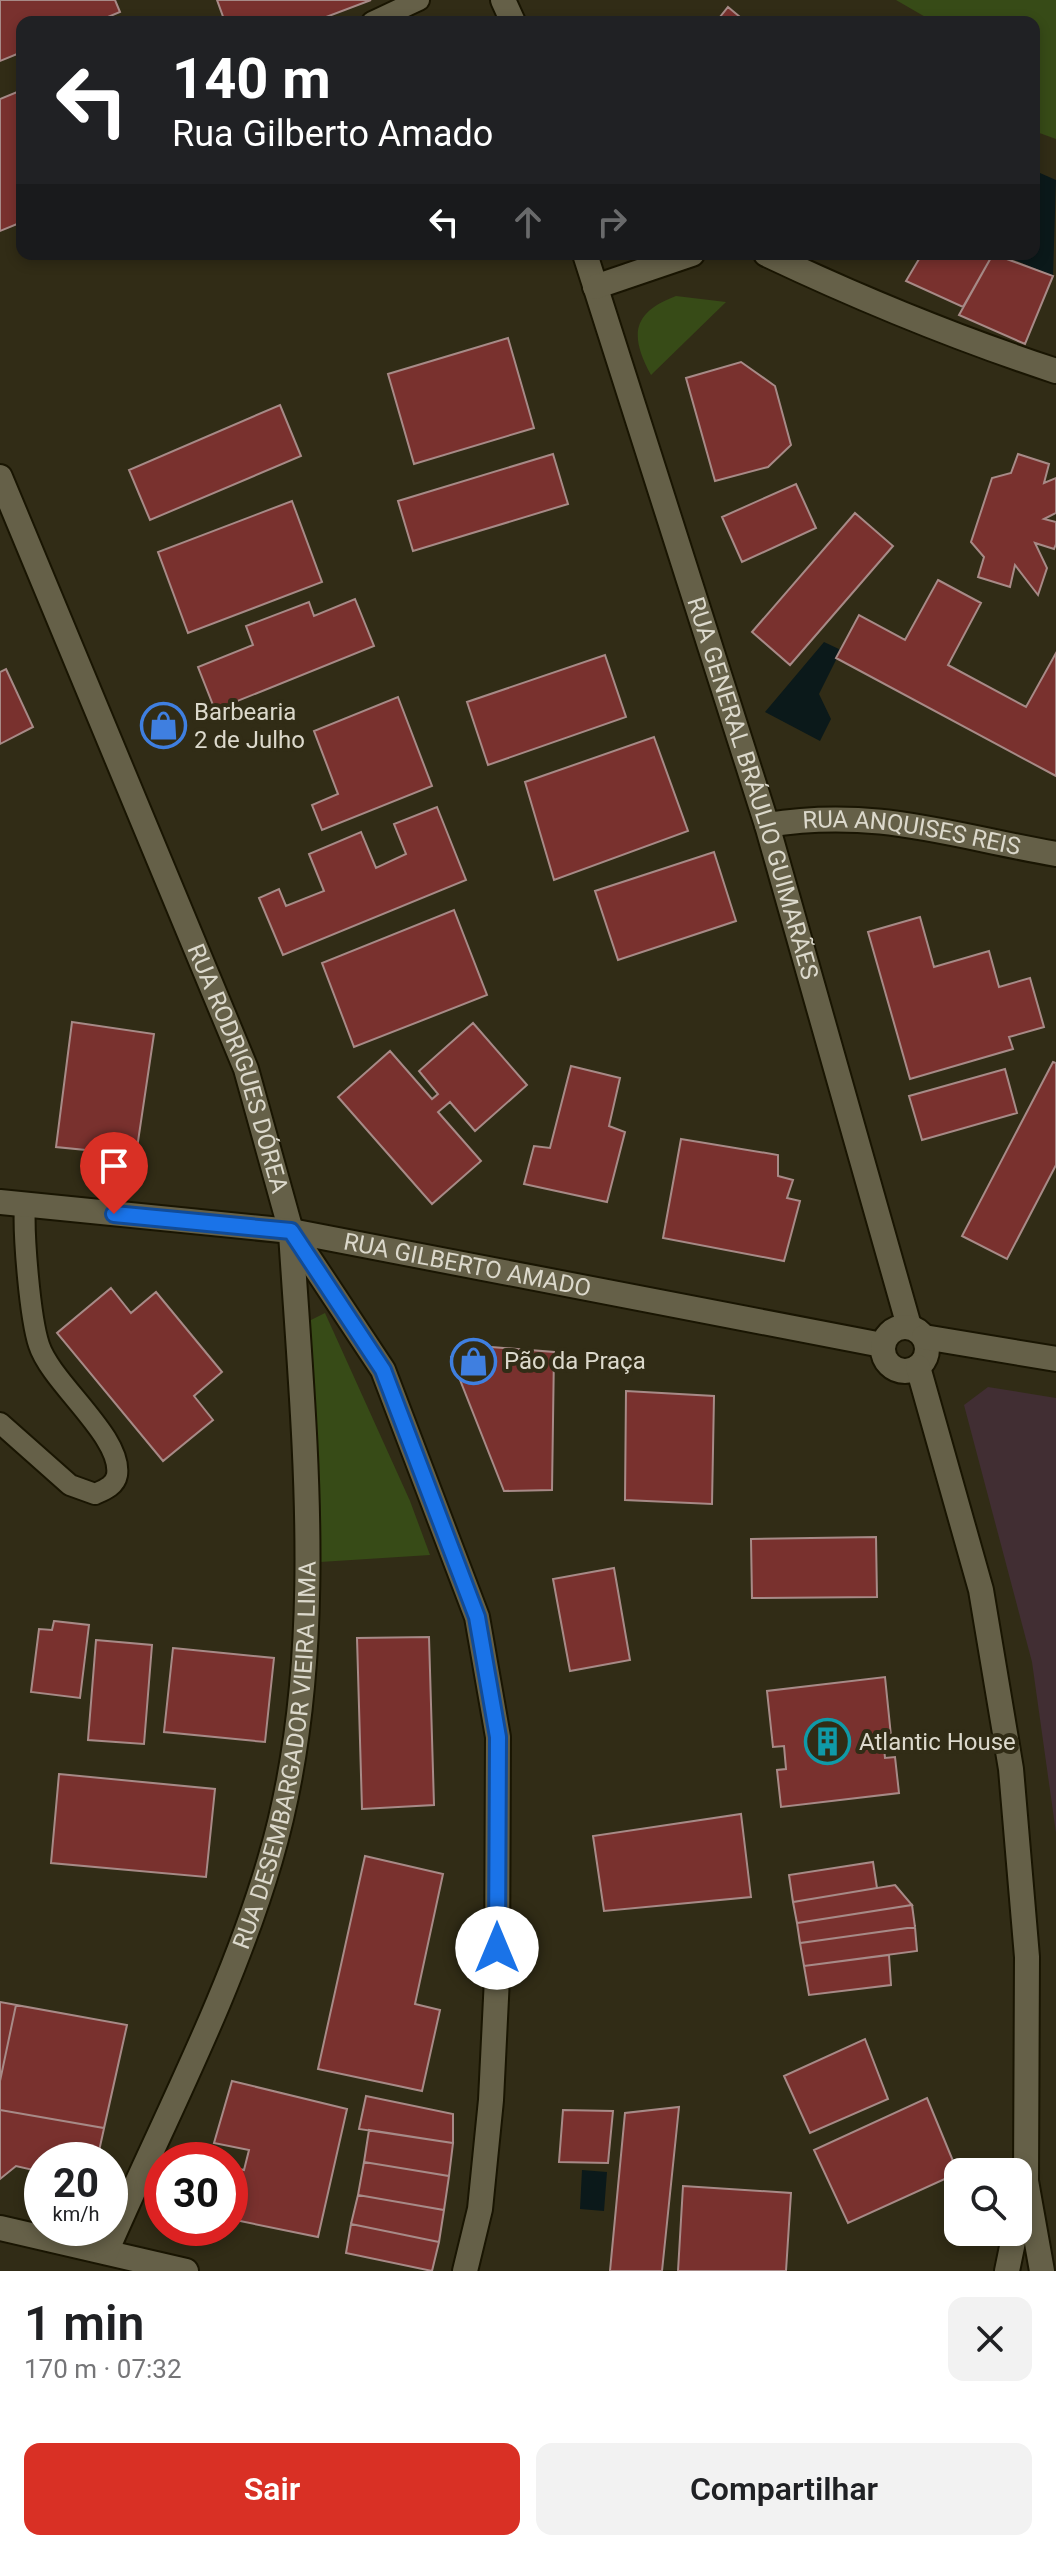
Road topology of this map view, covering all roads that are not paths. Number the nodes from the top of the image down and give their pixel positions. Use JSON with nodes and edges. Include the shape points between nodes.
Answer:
{"nodes":[{"id":1,"x":419,"y":0,"type":"edge"},
{"id":2,"x":385,"y":16,"type":"edge"},
{"id":3,"x":587,"y":260,"type":"edge"},
{"id":4,"x":674,"y":260,"type":"edge"},
{"id":5,"x":779,"y":260,"type":"edge"},
{"id":6,"x":595,"y":287,"type":"junction"},
{"id":7,"x":1056,"y":371,"type":"edge"},
{"id":8,"x":0,"y":477,"type":"edge"},
{"id":9,"x":767,"y":825,"type":"junction"},
{"id":10,"x":1056,"y":854,"type":"edge"},
{"id":11,"x":0,"y":1202,"type":"edge"},
{"id":12,"x":25,"y":1205,"type":"junction"},
{"id":13,"x":291,"y":1231,"type":"junction"},
{"id":14,"x":917,"y":1332,"type":"junction"},
{"id":15,"x":882,"y":1345,"type":"junction"},
{"id":16,"x":1056,"y":1359,"type":"edge"},
{"id":17,"x":918,"y":1367,"type":"junction"},
{"id":18,"x":0,"y":1423,"type":"edge"},
{"id":19,"x":1026,"y":2158,"type":"edge"},
{"id":20,"x":1032,"y":2215,"type":"edge"},
{"id":21,"x":0,"y":2228,"type":"edge"},
{"id":22,"x":1012,"y":2246,"type":"edge"},
{"id":23,"x":106,"y":2252,"type":"junction"},
{"id":24,"x":186,"y":2271,"type":"edge"},
{"id":25,"x":465,"y":2271,"type":"edge"},
{"id":26,"x":1007,"y":2271,"type":"edge"},
{"id":27,"x":1042,"y":2271,"type":"edge"}],
"edges":[{"from":1,"to":2,"type":"lane"},
{"from":3,"to":6,"type":"street","name":"RUA GENERAL BRÁULIO GUIMARÃES"},
{"from":4,"to":6,"type":"street"},
{"from":5,"to":7,"type":"street","via":[[964,340]]},
{"from":6,"to":9,"type":"street","name":"RUA GENERAL BRÁULIO GUIMARÃES"},
{"from":8,"to":13,"type":"street","name":"RUA RODRIGUES DÓREA","via":[[246,1069]]},
{"from":9,"to":10,"type":"street","name":"RUA ANQUISES REIS","via":[[840,817],[888,820]]},
{"from":9,"to":14,"type":"street","name":"RUA GENERAL BRÁULIO GUIMARÃES"},
{"from":11,"to":12,"type":"street","name":"RUA GILBERTO AMADO"},
{"from":12,"to":13,"type":"street","name":"RUA GILBERTO AMADO"},
{"from":12,"to":18,"type":"lane","via":[[38,1345],[114,1452],[117,1475],[111,1487],[95,1494],[70,1485]]},
{"from":13,"to":15,"type":"street","name":"RUA GILBERTO AMADO"},
{"from":13,"to":23,"type":"street","name":"RUA DESEMBARGADOR VIEIRA LIMA","via":[[303,1428],[306,1648],[292,1759],[271,1859],[241,1945]]},
{"from":13,"to":25,"type":"street","name":"RUA RODRIGUES DÓREA","via":[[383,1370],[477,1617],[498,1737],[491,2100],[480,2209]]},
{"from":14,"to":15,"type":"street","via":[[897,1327]]},
{"from":14,"to":16,"type":"street"},
{"from":14,"to":17,"type":"street","via":[[927,1347]]},
{"from":15,"to":17,"type":"street","via":[[889,1365],[909,1371]]},
{"from":17,"to":19,"type":"street","via":[[981,1590],[1011,1769],[1027,1957]]},
{"from":20,"to":27,"type":"street"},
{"from":21,"to":23,"type":"street"},
{"from":22,"to":26,"type":"street"},
{"from":23,"to":24,"type":"street"}]}
